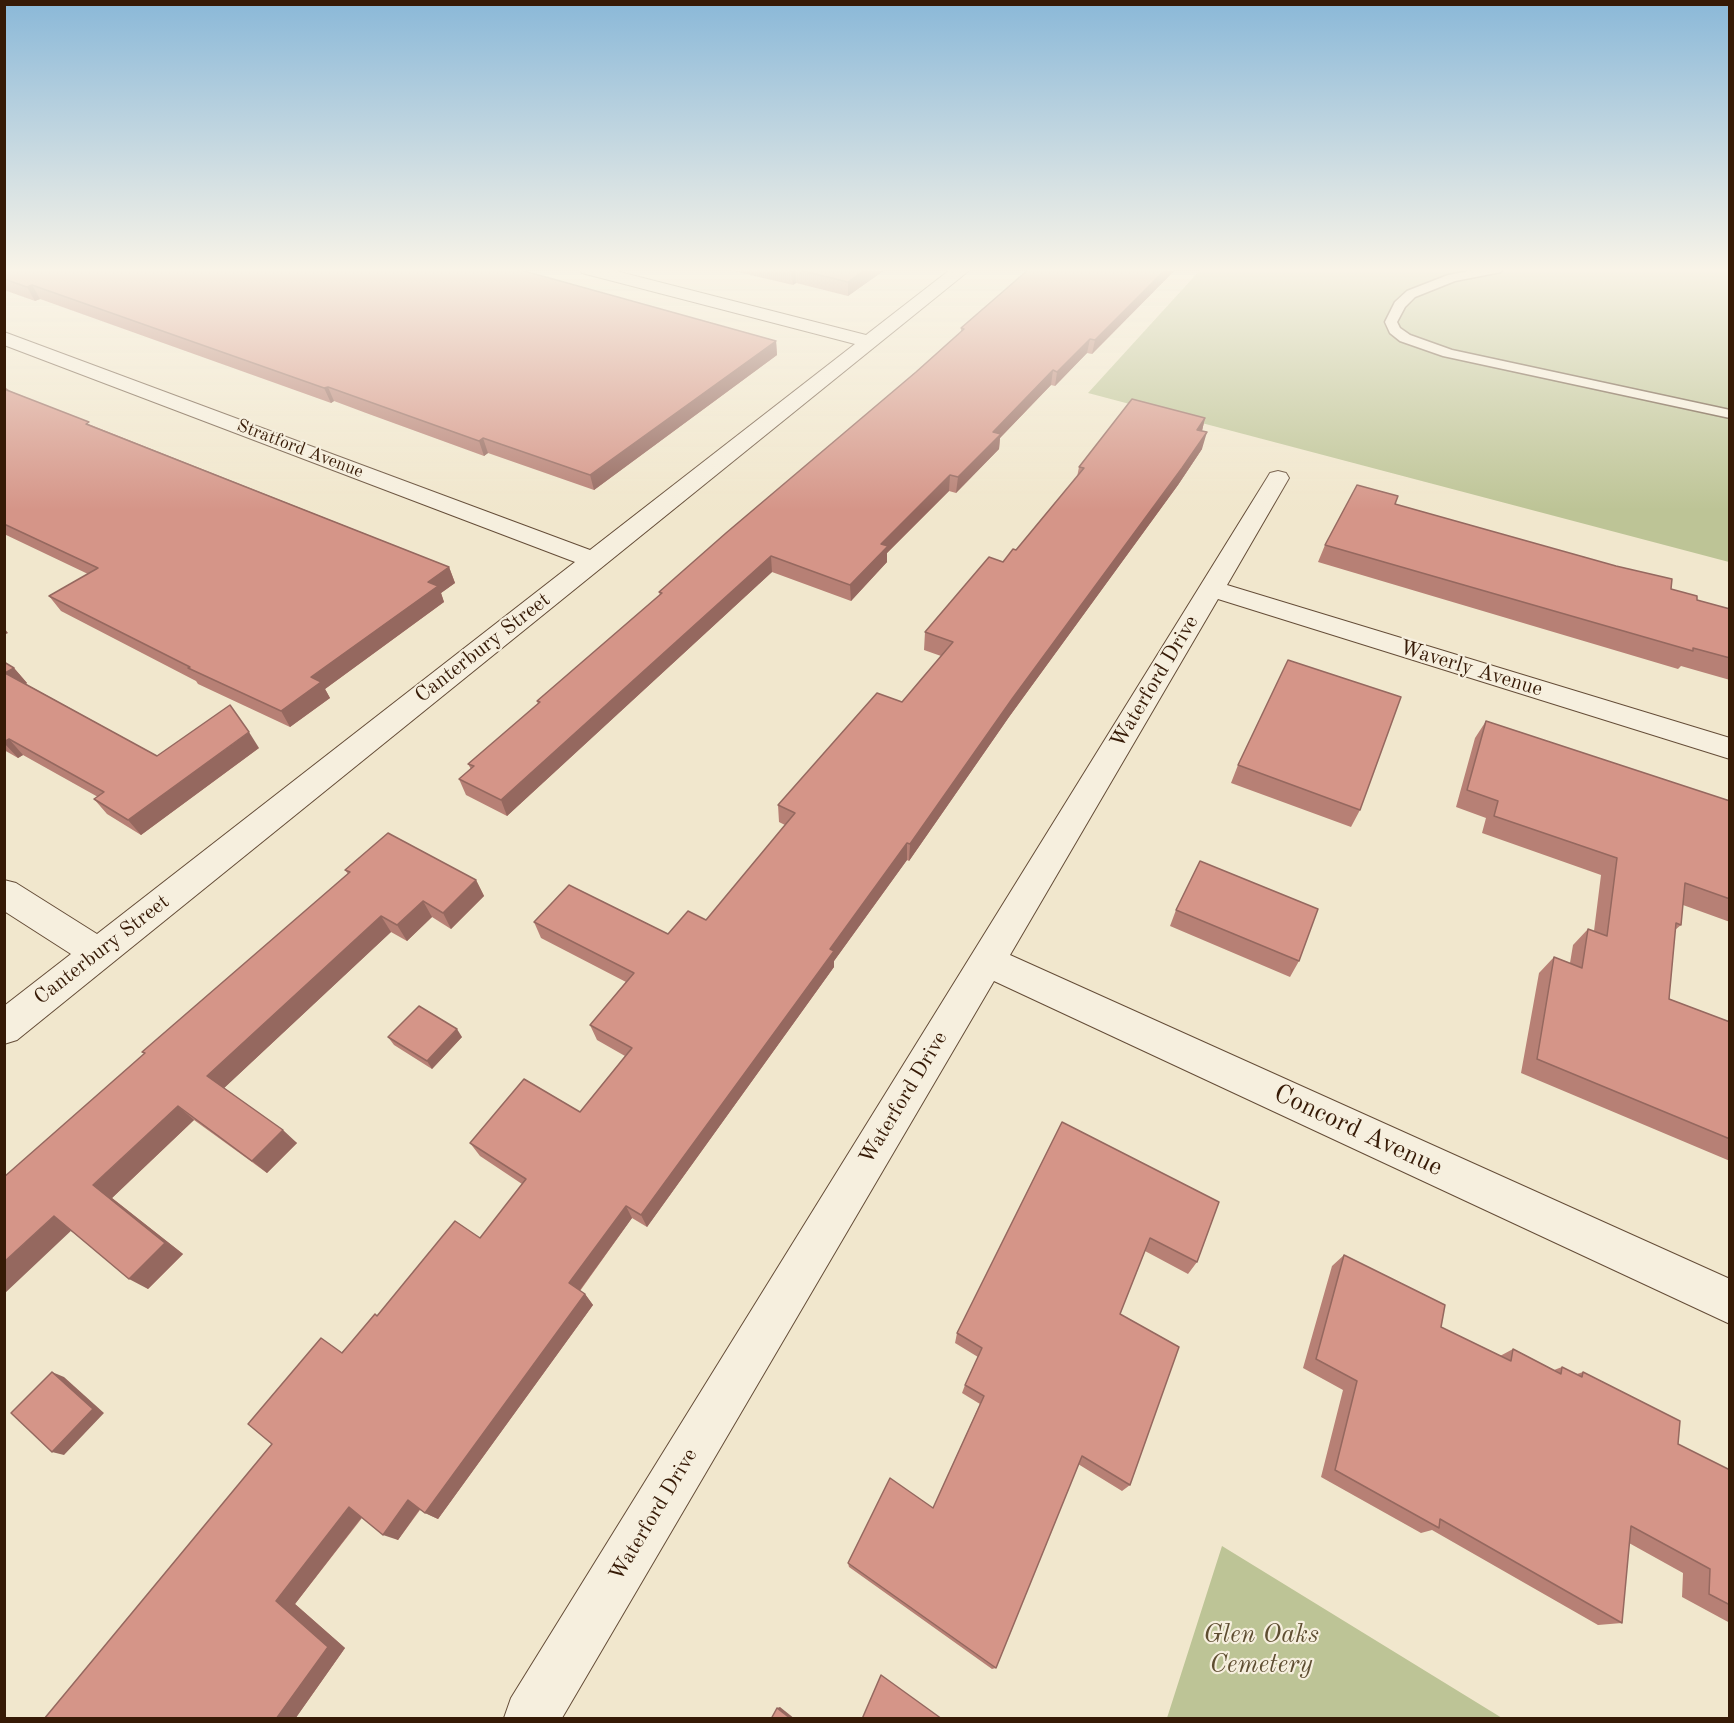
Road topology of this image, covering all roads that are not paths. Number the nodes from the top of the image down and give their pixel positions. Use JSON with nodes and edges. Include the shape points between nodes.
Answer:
{"nodes":[{"id":1,"x":34,"y":349,"type":"edge"},
{"id":2,"x":860,"y":349,"type":"edge"},
{"id":3,"x":1438,"y":349,"type":"edge"},
{"id":4,"x":1730,"y":414,"type":"edge"},
{"id":5,"x":1278,"y":478,"type":"dead end"},
{"id":6,"x":594,"y":560,"type":"junction"},
{"id":7,"x":1212,"y":588,"type":"junction"},
{"id":8,"x":1730,"y":749,"type":"edge"},
{"id":9,"x":4,"y":894,"type":"edge"},
{"id":10,"x":98,"y":953,"type":"junction"},
{"id":11,"x":987,"y":961,"type":"junction"},
{"id":12,"x":4,"y":1028,"type":"edge"},
{"id":13,"x":1730,"y":1302,"type":"edge"},
{"id":14,"x":531,"y":1719,"type":"edge"}],
"edges":[{"from":1,"to":6,"type":"street","name":"Stratford Avenue"},
{"from":2,"to":6,"type":"street","name":"Canterbury Street"},
{"from":3,"to":4,"type":"lane"},
{"from":5,"to":7,"type":"street","name":"Waterford Drive"},
{"from":6,"to":10,"type":"street","name":"Canterbury Street"},
{"from":7,"to":8,"type":"street","name":"Waverly Avenue"},
{"from":7,"to":11,"type":"street","name":"Waterford Drive"},
{"from":9,"to":10,"type":"street"},
{"from":10,"to":12,"type":"street","name":"Canterbury Street"},
{"from":11,"to":13,"type":"street","name":"Concord Avenue"},
{"from":11,"to":14,"type":"street","name":"Waterford Drive"}]}
